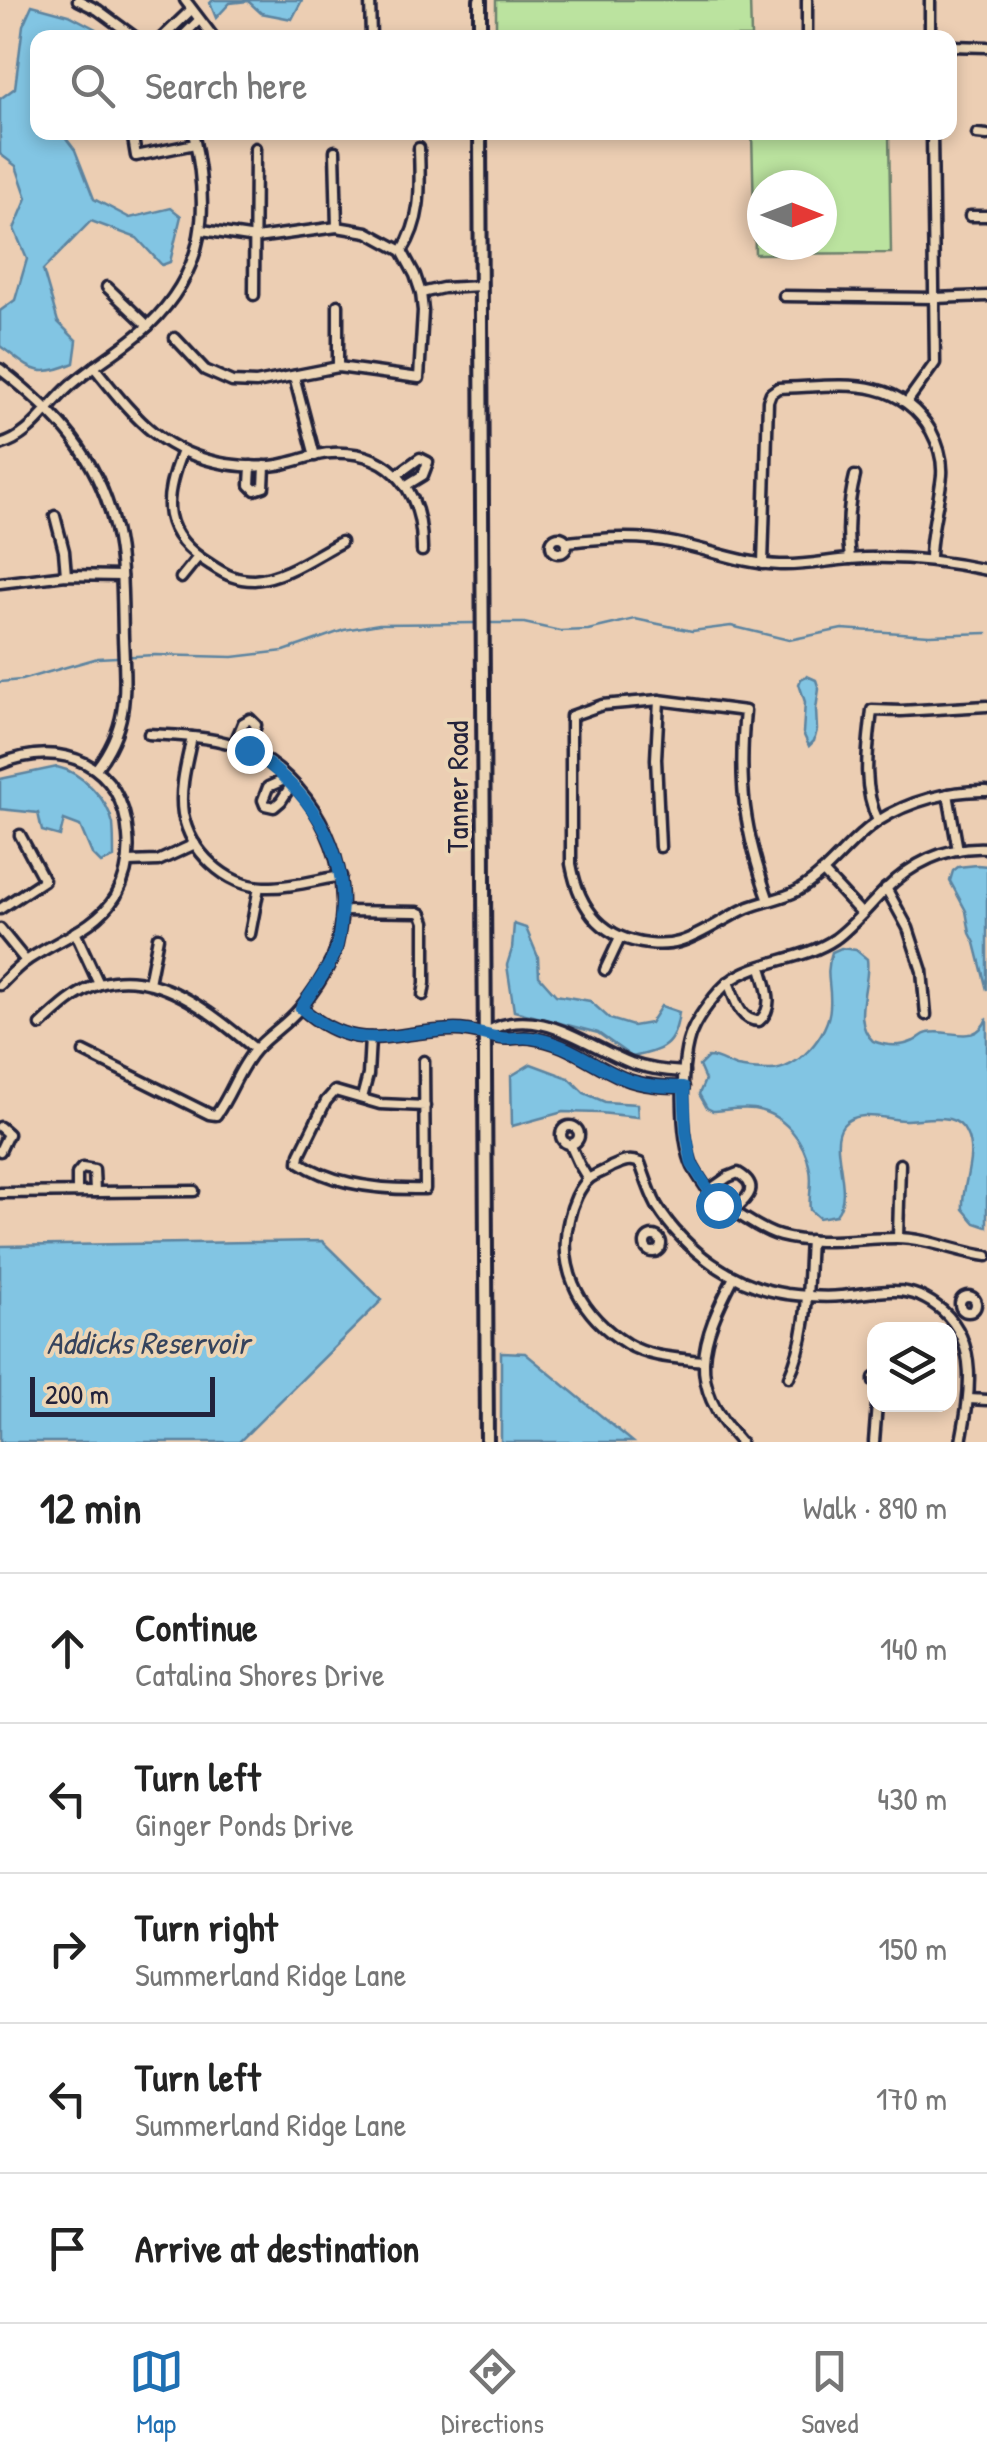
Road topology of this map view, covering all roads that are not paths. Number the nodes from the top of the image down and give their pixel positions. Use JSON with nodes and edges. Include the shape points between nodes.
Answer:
{"nodes":[{"id":1,"x":102,"y":0,"type":"edge"},
{"id":2,"x":185,"y":0,"type":"edge"},
{"id":3,"x":370,"y":0,"type":"edge"},
{"id":4,"x":480,"y":0,"type":"edge"},
{"id":5,"x":807,"y":0,"type":"edge"},
{"id":6,"x":930,"y":0,"type":"edge"},
{"id":7,"x":83,"y":1,"type":"edge"},
{"id":8,"x":98,"y":10,"type":"junction"},
{"id":9,"x":191,"y":10,"type":"junction"},
{"id":10,"x":199,"y":20,"type":"junction"},
{"id":11,"x":125,"y":30,"type":"edge"},
{"id":12,"x":170,"y":30,"type":"edge"},
{"id":13,"x":189,"y":30,"type":"edge"},
{"id":14,"x":207,"y":30,"type":"edge"},
{"id":15,"x":370,"y":30,"type":"edge"},
{"id":16,"x":480,"y":30,"type":"edge"},
{"id":17,"x":807,"y":30,"type":"edge"},
{"id":18,"x":930,"y":30,"type":"edge"},
{"id":19,"x":957,"y":46,"type":"edge"},
{"id":20,"x":987,"y":47,"type":"edge"},
{"id":21,"x":133,"y":140,"type":"edge"},
{"id":22,"x":195,"y":140,"type":"edge"},
{"id":23,"x":480,"y":140,"type":"edge"},
{"id":24,"x":932,"y":140,"type":"edge"},
{"id":25,"x":196,"y":144,"type":"junction"},
{"id":26,"x":256,"y":148,"type":"dead end"},
{"id":27,"x":419,"y":148,"type":"dead end"},
{"id":28,"x":336,"y":151,"type":"dead end"},
{"id":29,"x":970,"y":216,"type":"dead end"},
{"id":30,"x":987,"y":216,"type":"edge"},
{"id":31,"x":337,"y":227,"type":"junction"},
{"id":32,"x":202,"y":230,"type":"junction"},
{"id":33,"x":256,"y":238,"type":"junction"},
{"id":34,"x":402,"y":251,"type":"junction"},
{"id":35,"x":480,"y":286,"type":"junction"},
{"id":36,"x":107,"y":287,"type":"dead end"},
{"id":37,"x":421,"y":294,"type":"junction"},
{"id":38,"x":254,"y":295,"type":"dead end"},
{"id":39,"x":784,"y":296,"type":"dead end"},
{"id":40,"x":987,"y":296,"type":"edge"},
{"id":41,"x":934,"y":298,"type":"junction"},
{"id":42,"x":338,"y":305,"type":"dead end"},
{"id":43,"x":148,"y":326,"type":"junction"},
{"id":44,"x":175,"y":338,"type":"dead end"},
{"id":45,"x":94,"y":367,"type":"junction"},
{"id":46,"x":338,"y":368,"type":"junction"},
{"id":47,"x":0,"y":369,"type":"edge"},
{"id":48,"x":294,"y":376,"type":"junction"},
{"id":49,"x":908,"y":402,"type":"junction"},
{"id":50,"x":48,"y":408,"type":"junction"},
{"id":51,"x":0,"y":445,"type":"edge"},
{"id":52,"x":182,"y":450,"type":"junction"},
{"id":53,"x":316,"y":456,"type":"junction"},
{"id":54,"x":251,"y":466,"type":"junction"},
{"id":55,"x":266,"y":466,"type":"junction"},
{"id":56,"x":398,"y":474,"type":"junction"},
{"id":57,"x":855,"y":476,"type":"dead end"},
{"id":58,"x":405,"y":486,"type":"junction"},
{"id":59,"x":55,"y":516,"type":"dead end"},
{"id":60,"x":341,"y":542,"type":"dead end"},
{"id":61,"x":568,"y":542,"type":"dead end"},
{"id":62,"x":422,"y":551,"type":"dead end"},
{"id":63,"x":198,"y":558,"type":"junction"},
{"id":64,"x":850,"y":559,"type":"junction"},
{"id":65,"x":930,"y":560,"type":"junction"},
{"id":66,"x":762,"y":564,"type":"junction"},
{"id":67,"x":987,"y":570,"type":"edge"},
{"id":68,"x":66,"y":575,"type":"junction"},
{"id":69,"x":121,"y":576,"type":"junction"},
{"id":70,"x":180,"y":578,"type":"dead end"},
{"id":71,"x":0,"y":584,"type":"edge"},
{"id":72,"x":659,"y":700,"type":"junction"},
{"id":73,"x":987,"y":706,"type":"edge"},
{"id":74,"x":149,"y":734,"type":"dead end"},
{"id":75,"x":192,"y":736,"type":"junction"},
{"id":76,"x":234,"y":745,"type":"junction"},
{"id":77,"x":249,"y":750,"type":"junction"},
{"id":78,"x":0,"y":764,"type":"edge"},
{"id":79,"x":96,"y":769,"type":"junction"},
{"id":80,"x":987,"y":791,"type":"edge"},
{"id":81,"x":948,"y":794,"type":"junction"},
{"id":82,"x":878,"y":822,"type":"junction"},
{"id":83,"x":20,"y":834,"type":"dead end"},
{"id":84,"x":195,"y":844,"type":"junction"},
{"id":85,"x":660,"y":847,"type":"dead end"},
{"id":86,"x":987,"y":848,"type":"edge"},
{"id":87,"x":958,"y":850,"type":"junction"},
{"id":88,"x":128,"y":862,"type":"junction"},
{"id":89,"x":823,"y":872,"type":"junction"},
{"id":90,"x":341,"y":876,"type":"junction"},
{"id":91,"x":259,"y":887,"type":"junction"},
{"id":92,"x":886,"y":888,"type":"junction"},
{"id":93,"x":769,"y":901,"type":"junction"},
{"id":94,"x":0,"y":909,"type":"edge"},
{"id":95,"x":342,"y":911,"type":"junction"},
{"id":96,"x":862,"y":914,"type":"junction"},
{"id":97,"x":0,"y":929,"type":"edge"},
{"id":98,"x":75,"y":932,"type":"junction"},
{"id":99,"x":250,"y":934,"type":"dead end"},
{"id":100,"x":158,"y":936,"type":"dead end"},
{"id":101,"x":620,"y":938,"type":"junction"},
{"id":102,"x":26,"y":961,"type":"junction"},
{"id":103,"x":761,"y":968,"type":"junction"},
{"id":104,"x":605,"y":970,"type":"dead end"},
{"id":105,"x":728,"y":982,"type":"junction"},
{"id":106,"x":99,"y":984,"type":"junction"},
{"id":107,"x":149,"y":984,"type":"junction"},
{"id":108,"x":0,"y":985,"type":"edge"},
{"id":109,"x":423,"y":995,"type":"dead end"},
{"id":110,"x":301,"y":1008,"type":"junction"},
{"id":111,"x":926,"y":1015,"type":"dead end"},
{"id":112,"x":41,"y":1025,"type":"dead end"},
{"id":113,"x":484,"y":1033,"type":"junction"},
{"id":114,"x":370,"y":1038,"type":"junction"},
{"id":115,"x":256,"y":1049,"type":"junction"},
{"id":116,"x":84,"y":1052,"type":"dead end"},
{"id":117,"x":424,"y":1061,"type":"dead end"},
{"id":118,"x":684,"y":1072,"type":"junction"},
{"id":119,"x":684,"y":1087,"type":"junction"},
{"id":120,"x":362,"y":1098,"type":"junction"},
{"id":121,"x":425,"y":1106,"type":"junction"},
{"id":122,"x":0,"y":1126,"type":"edge"},
{"id":123,"x":570,"y":1144,"type":"dead end"},
{"id":124,"x":0,"y":1151,"type":"edge"},
{"id":125,"x":900,"y":1164,"type":"dead end"},
{"id":126,"x":588,"y":1179,"type":"junction"},
{"id":127,"x":708,"y":1190,"type":"junction"},
{"id":128,"x":194,"y":1191,"type":"dead end"},
{"id":129,"x":77,"y":1192,"type":"junction"},
{"id":130,"x":95,"y":1192,"type":"junction"},
{"id":131,"x":0,"y":1193,"type":"edge"},
{"id":132,"x":734,"y":1210,"type":"junction"},
{"id":133,"x":673,"y":1230,"type":"junction"},
{"id":134,"x":898,"y":1238,"type":"junction"},
{"id":135,"x":660,"y":1240,"type":"dead end"},
{"id":136,"x":810,"y":1240,"type":"junction"},
{"id":137,"x":987,"y":1256,"type":"edge"},
{"id":138,"x":734,"y":1277,"type":"junction"},
{"id":139,"x":806,"y":1296,"type":"junction"},
{"id":140,"x":961,"y":1308,"type":"dead end"},
{"id":141,"x":950,"y":1317,"type":"junction"},
{"id":142,"x":703,"y":1361,"type":"junction"},
{"id":143,"x":789,"y":1377,"type":"dead end"},
{"id":144,"x":969,"y":1399,"type":"junction"},
{"id":145,"x":987,"y":1400,"type":"edge"},
{"id":146,"x":876,"y":1412,"type":"edge"},
{"id":147,"x":487,"y":1442,"type":"edge"},
{"id":148,"x":740,"y":1442,"type":"edge"},
{"id":149,"x":874,"y":1442,"type":"edge"},
{"id":150,"x":961,"y":1442,"type":"edge"}],
"edges":[{"from":1,"to":8,"type":"street"},
{"from":2,"to":9,"type":"street"},
{"from":3,"to":15,"type":"street"},
{"from":4,"to":16,"type":"main road"},
{"from":5,"to":17,"type":"street"},
{"from":6,"to":18,"type":"street"},
{"from":7,"to":8,"type":"street"},
{"from":8,"to":11,"type":"street"},
{"from":9,"to":10,"type":"street"},
{"from":9,"to":12,"type":"street"},
{"from":10,"to":13,"type":"street"},
{"from":10,"to":14,"type":"street"},
{"from":19,"to":20,"type":"street"},
{"from":21,"to":25,"type":"street","via":[[136,156]]},
{"from":22,"to":25,"type":"street"},
{"from":23,"to":35,"type":"main road","name":"Tanner Road"},
{"from":24,"to":41,"type":"street"},
{"from":25,"to":32,"type":"street"},
{"from":26,"to":33,"type":"street"},
{"from":27,"to":34,"type":"street","via":[[420,204]]},
{"from":28,"to":31,"type":"street"},
{"from":29,"to":30,"type":"street"},
{"from":31,"to":33,"type":"street"},
{"from":31,"to":34,"type":"street","via":[[366,232]]},
{"from":32,"to":33,"type":"street"},
{"from":32,"to":43,"type":"street","via":[[176,296]]},
{"from":33,"to":38,"type":"street"},
{"from":34,"to":37,"type":"street"},
{"from":35,"to":37,"type":"street"},
{"from":35,"to":113,"type":"main road","name":"Tanner Road"},
{"from":36,"to":43,"type":"street"},
{"from":37,"to":46,"type":"street","via":[[419,378]]},
{"from":39,"to":41,"type":"street"},
{"from":40,"to":41,"type":"street"},
{"from":41,"to":49,"type":"street","via":[[935,362]]},
{"from":42,"to":46,"type":"street"},
{"from":43,"to":45,"type":"street"},
{"from":44,"to":48,"type":"street","via":[[205,370],[232,382]]},
{"from":45,"to":50,"type":"street"},
{"from":45,"to":52,"type":"street","via":[[147,428]]},
{"from":46,"to":48,"type":"street"},
{"from":47,"to":50,"type":"street"},
{"from":48,"to":53,"type":"street"},
{"from":49,"to":65,"type":"street","via":[[940,456]]},
{"from":49,"to":66,"type":"street","via":[[876,387],[771,393]]},
{"from":50,"to":51,"type":"street","via":[[32,428]]},
{"from":50,"to":69,"type":"street","via":[[105,496]]},
{"from":52,"to":54,"type":"street"},
{"from":52,"to":63,"type":"street","via":[[168,507],[173,528]]},
{"from":53,"to":55,"type":"street"},
{"from":53,"to":56,"type":"street","via":[[366,457]]},
{"from":54,"to":55,"type":"street"},
{"from":54,"to":55,"type":"street","via":[[256,490],[264,488]]},
{"from":56,"to":58,"type":"street"},
{"from":56,"to":58,"type":"street","via":[[420,458],[428,462],[423,475]]},
{"from":57,"to":64,"type":"street","via":[[848,506]]},
{"from":58,"to":62,"type":"street","via":[[419,516]]},
{"from":59,"to":68,"type":"street"},
{"from":60,"to":63,"type":"street","via":[[257,580],[233,579]]},
{"from":61,"to":66,"type":"street","via":[[653,540]]},
{"from":63,"to":70,"type":"street"},
{"from":64,"to":65,"type":"street"},
{"from":64,"to":66,"type":"street"},
{"from":65,"to":67,"type":"street"},
{"from":68,"to":69,"type":"street"},
{"from":68,"to":71,"type":"street"},
{"from":69,"to":79,"type":"street","via":[[126,695],[120,727]]},
{"from":72,"to":85,"type":"street"},
{"from":72,"to":93,"type":"street","via":[[745,710],[743,805]]},
{"from":72,"to":101,"type":"street","via":[[602,705],[571,716],[575,887],[592,915]]},
{"from":73,"to":82,"type":"street","via":[[872,710],[866,770]]},
{"from":74,"to":75,"type":"street"},
{"from":75,"to":76,"type":"street"},
{"from":75,"to":84,"type":"street","via":[[183,814]]},
{"from":76,"to":77,"type":"street"},
{"from":76,"to":77,"type":"street","via":[[250,719],[256,725]]},
{"from":77,"to":90,"type":"street","via":[[306,800],[330,840]]},
{"from":78,"to":79,"type":"street","via":[[48,752]]},
{"from":79,"to":88,"type":"street","via":[[127,822]]},
{"from":80,"to":81,"type":"street"},
{"from":81,"to":82,"type":"street"},
{"from":81,"to":87,"type":"street"},
{"from":82,"to":89,"type":"street"},
{"from":83,"to":94,"type":"street","via":[[44,880]]},
{"from":84,"to":88,"type":"street","via":[[158,861]]},
{"from":84,"to":91,"type":"street","via":[[227,876]]},
{"from":86,"to":87,"type":"street"},
{"from":87,"to":92,"type":"street","via":[[922,862]]},
{"from":88,"to":98,"type":"street","via":[[115,896]]},
{"from":89,"to":93,"type":"street"},
{"from":89,"to":96,"type":"street"},
{"from":90,"to":91,"type":"street"},
{"from":90,"to":95,"type":"street"},
{"from":91,"to":99,"type":"street"},
{"from":92,"to":96,"type":"street"},
{"from":92,"to":111,"type":"street","via":[[922,971]]},
{"from":93,"to":101,"type":"street","via":[[685,941]]},
{"from":95,"to":109,"type":"street","via":[[422,914]]},
{"from":95,"to":110,"type":"street","via":[[334,955]]},
{"from":96,"to":103,"type":"street","via":[[818,950]]},
{"from":97,"to":102,"type":"street"},
{"from":98,"to":102,"type":"street"},
{"from":98,"to":106,"type":"street"},
{"from":100,"to":107,"type":"street"},
{"from":101,"to":104,"type":"street"},
{"from":102,"to":108,"type":"street"},
{"from":103,"to":105,"type":"street"},
{"from":103,"to":105,"type":"street","via":[[770,1003],[759,1021],[742,1014]]},
{"from":105,"to":118,"type":"street","via":[[692,1030]]},
{"from":106,"to":107,"type":"street"},
{"from":106,"to":112,"type":"street"},
{"from":107,"to":115,"type":"street","via":[[186,999]]},
{"from":110,"to":114,"type":"street","via":[[342,1034]]},
{"from":110,"to":115,"type":"street"},
{"from":113,"to":114,"type":"street"},
{"from":113,"to":118,"type":"street","via":[[501,1023],[562,1029],[632,1064]]},
{"from":113,"to":119,"type":"street","via":[[555,1043],[626,1080]]},
{"from":113,"to":147,"type":"main road","name":"Tanner Road"},
{"from":114,"to":120,"type":"street"},
{"from":115,"to":116,"type":"street","via":[[216,1115]]},
{"from":117,"to":121,"type":"street"},
{"from":118,"to":119,"type":"street"},
{"from":119,"to":127,"type":"street","via":[[692,1164]]},
{"from":120,"to":121,"type":"street"},
{"from":120,"to":121,"type":"street","via":[[335,1091],[299,1162],[356,1184],[425,1189]]},
{"from":122,"to":124,"type":"street","via":[[8,1134]]},
{"from":123,"to":126,"type":"street"},
{"from":125,"to":134,"type":"street"},
{"from":126,"to":133,"type":"street","via":[[627,1160],[640,1163]]},
{"from":126,"to":142,"type":"street","via":[[566,1227],[566,1267],[584,1306],[642,1351]]},
{"from":127,"to":132,"type":"street","via":[[718,1205]]},
{"from":127,"to":132,"type":"street","via":[[728,1177],[747,1178],[748,1198]]},
{"from":128,"to":130,"type":"street"},
{"from":129,"to":130,"type":"street"},
{"from":129,"to":130,"type":"street","via":[[82,1168],[94,1170]]},
{"from":129,"to":131,"type":"street"},
{"from":132,"to":136,"type":"street","via":[[780,1236]]},
{"from":133,"to":135,"type":"street"},
{"from":133,"to":138,"type":"street"},
{"from":134,"to":136,"type":"street"},
{"from":134,"to":137,"type":"street"},
{"from":136,"to":139,"type":"street"},
{"from":138,"to":139,"type":"street"},
{"from":138,"to":142,"type":"street","via":[[710,1325]]},
{"from":139,"to":141,"type":"street","via":[[897,1290],[924,1297]]},
{"from":139,"to":143,"type":"street","via":[[804,1332]]},
{"from":140,"to":141,"type":"street"},
{"from":141,"to":144,"type":"street","via":[[966,1348]]},
{"from":142,"to":148,"type":"street","via":[[708,1395]]},
{"from":144,"to":145,"type":"street"},
{"from":144,"to":150,"type":"street"},
{"from":146,"to":149,"type":"street"}]}
